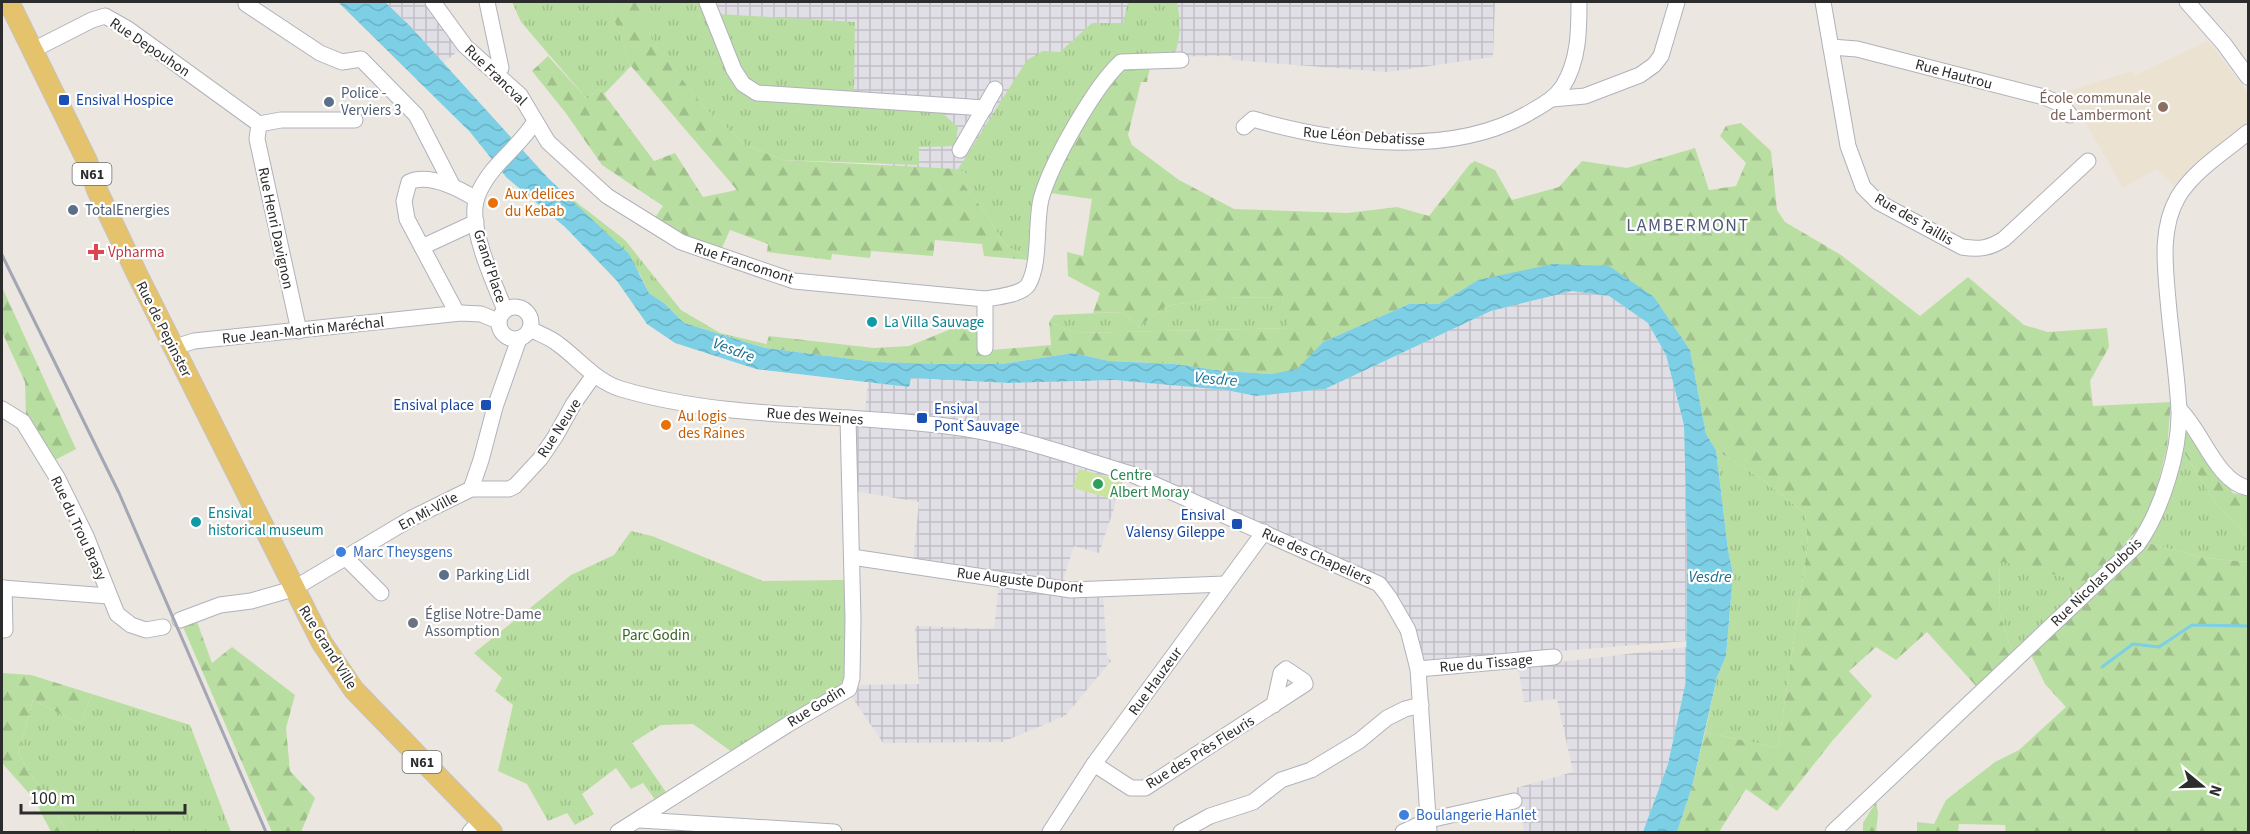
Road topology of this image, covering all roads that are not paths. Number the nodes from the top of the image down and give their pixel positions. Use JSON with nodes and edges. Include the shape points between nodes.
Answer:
{"nodes":[{"id":1,"x":9,"y":2,"type":"edge"},
{"id":2,"x":433,"y":2,"type":"edge"},
{"id":3,"x":487,"y":2,"type":"edge"},
{"id":4,"x":707,"y":2,"type":"edge"},
{"id":5,"x":1579,"y":2,"type":"edge"},
{"id":6,"x":1677,"y":2,"type":"edge"},
{"id":7,"x":1823,"y":2,"type":"edge"},
{"id":8,"x":2187,"y":2,"type":"edge"},
{"id":9,"x":246,"y":4,"type":"dead end"},
{"id":10,"x":1831,"y":47,"type":"junction"},
{"id":11,"x":33,"y":50,"type":"junction"},
{"id":12,"x":1181,"y":60,"type":"dead end"},
{"id":13,"x":501,"y":68,"type":"dead end"},
{"id":14,"x":2248,"y":77,"type":"edge"},
{"id":15,"x":995,"y":89,"type":"dead end"},
{"id":16,"x":1552,"y":99,"type":"junction"},
{"id":17,"x":985,"y":108,"type":"junction"},
{"id":18,"x":2070,"y":115,"type":"dead end"},
{"id":19,"x":355,"y":120,"type":"dead end"},
{"id":20,"x":259,"y":124,"type":"junction"},
{"id":21,"x":532,"y":126,"type":"junction"},
{"id":22,"x":1244,"y":127,"type":"dead end"},
{"id":23,"x":2248,"y":132,"type":"edge"},
{"id":24,"x":960,"y":150,"type":"dead end"},
{"id":25,"x":2088,"y":161,"type":"dead end"},
{"id":26,"x":452,"y":185,"type":"junction"},
{"id":27,"x":476,"y":199,"type":"junction"},
{"id":28,"x":476,"y":222,"type":"junction"},
{"id":29,"x":422,"y":247,"type":"junction"},
{"id":30,"x":985,"y":299,"type":"junction"},
{"id":31,"x":457,"y":313,"type":"junction"},
{"id":32,"x":432,"y":315,"type":"joint"},
{"id":33,"x":502,"y":315,"type":"junction"},
{"id":34,"x":299,"y":331,"type":"junction"},
{"id":35,"x":525,"y":334,"type":"junction"},
{"id":36,"x":175,"y":346,"type":"junction"},
{"id":37,"x":985,"y":348,"type":"dead end"},
{"id":38,"x":594,"y":375,"type":"junction"},
{"id":39,"x":2,"y":409,"type":"edge"},
{"id":40,"x":2179,"y":409,"type":"junction"},
{"id":41,"x":848,"y":418,"type":"junction"},
{"id":42,"x":1012,"y":439,"type":"joint"},
{"id":43,"x":523,"y":479,"type":"joint"},
{"id":44,"x":2248,"y":488,"type":"edge"},
{"id":45,"x":471,"y":489,"type":"junction"},
{"id":46,"x":1264,"y":532,"type":"junction"},
{"id":47,"x":852,"y":557,"type":"junction"},
{"id":48,"x":346,"y":558,"type":"junction"},
{"id":49,"x":1225,"y":584,"type":"junction"},
{"id":50,"x":3,"y":588,"type":"edge"},
{"id":51,"x":293,"y":589,"type":"junction"},
{"id":52,"x":381,"y":593,"type":"dead end"},
{"id":53,"x":109,"y":596,"type":"junction"},
{"id":54,"x":180,"y":620,"type":"dead end"},
{"id":55,"x":163,"y":627,"type":"dead end"},
{"id":56,"x":2,"y":630,"type":"edge"},
{"id":57,"x":1554,"y":657,"type":"dead end"},
{"id":58,"x":1418,"y":669,"type":"junction"},
{"id":59,"x":1274,"y":705,"type":"dead end"},
{"id":60,"x":1421,"y":705,"type":"junction"},
{"id":61,"x":1094,"y":764,"type":"junction"},
{"id":62,"x":1514,"y":801,"type":"dead end"},
{"id":63,"x":640,"y":820,"type":"junction"},
{"id":64,"x":1429,"y":826,"type":"edge"},
{"id":65,"x":481,"y":829,"type":"edge"},
{"id":66,"x":1840,"y":830,"type":"edge"},
{"id":67,"x":618,"y":832,"type":"edge"},
{"id":68,"x":834,"y":832,"type":"edge"},
{"id":69,"x":1050,"y":832,"type":"edge"},
{"id":70,"x":1181,"y":832,"type":"edge"},
{"id":71,"x":1403,"y":832,"type":"edge"}],
"edges":[{"from":1,"to":11,"type":"main road","name":"Rue de Pepinster","number":"N61"},
{"from":2,"to":21,"type":"street","name":"Rue Francval","via":[[465,46],[520,95],[529,107]]},
{"from":3,"to":13,"type":"street"},
{"from":4,"to":17,"type":"street","via":[[734,70],[743,84],[757,93]]},
{"from":5,"to":16,"type":"street","name":"Rue Léon Debatisse","via":[[1579,35],[1573,64]]},
{"from":6,"to":16,"type":"street","name":"Rue Léon Debatisse","via":[[1661,56],[1654,65],[1640,75],[1585,96]]},
{"from":7,"to":10,"type":"street","name":"Rue des Taillis"},
{"from":8,"to":14,"type":"street"},
{"from":9,"to":26,"type":"street","via":[[320,53],[342,62],[361,59],[416,115]]},
{"from":10,"to":18,"type":"street","name":"Rue Hautrou","via":[[1857,49],[2044,98],[2061,104]]},
{"from":10,"to":25,"type":"street","name":"Rue des Taillis","via":[[1848,146],[1863,187],[1878,202],[1962,247],[1978,250],[2004,239]]},
{"from":11,"to":20,"type":"street","name":"Rue Depouhon","via":[[105,16]]},
{"from":11,"to":36,"type":"main road","name":"Rue de Pepinster","number":"N61","via":[[132,264]]},
{"from":12,"to":30,"type":"street","name":"Rue Francomont","via":[[1121,62],[1106,75],[1047,182],[1028,284],[1024,289]]},
{"from":15,"to":17,"type":"street"},
{"from":16,"to":22,"type":"street","name":"Rue Léon Debatisse","via":[[1505,126],[1430,141],[1338,137],[1298,132],[1253,119]]},
{"from":17,"to":24,"type":"street"},
{"from":19,"to":20,"type":"street","via":[[281,120]]},
{"from":20,"to":34,"type":"street","name":"Rue Henri Davignon","via":[[257,139]]},
{"from":21,"to":27,"type":"street","name":"Grand'Place","via":[[492,171]]},
{"from":21,"to":30,"type":"street","name":"Rue Francomont","via":[[607,196],[681,242],[794,280]]},
{"from":23,"to":40,"type":"street","name":"Rue Nicolas Dubois","via":[[2188,184],[2172,210],[2165,253]]},
{"from":26,"to":27,"type":"street"},
{"from":26,"to":29,"type":"street","via":[[417,179],[409,183],[404,201],[407,219]]},
{"from":27,"to":28,"type":"street","name":"Grand'Place"},
{"from":28,"to":29,"type":"street","name":"Grand'Place"},
{"from":28,"to":33,"type":"street","name":"Grand'Place"},
{"from":29,"to":31,"type":"street"},
{"from":30,"to":37,"type":"street"},
{"from":31,"to":32,"type":"street","name":"Grand'Place"},
{"from":31,"to":33,"type":"street","name":"Grand'Place"},
{"from":32,"to":34,"type":"street","name":"Rue Jean-Martin Maréchal"},
{"from":33,"to":35,"type":"street","name":"Grand'Place","via":[[502,333],[507,337]]},
{"from":33,"to":35,"type":"street","name":"Grand'Place","via":[[515,306],[525,309],[531,318]]},
{"from":34,"to":36,"type":"street","name":"Rue Jean-Martin Maréchal"},
{"from":35,"to":38,"type":"street","name":"Grand'Place","via":[[559,344]]},
{"from":35,"to":45,"type":"street","name":"En Mi-Ville","via":[[495,407]]},
{"from":36,"to":51,"type":"main road","name":"Rue de Pepinster","number":"N61"},
{"from":38,"to":41,"type":"street","name":"Rue des Weines","via":[[620,389],[705,408]]},
{"from":38,"to":43,"type":"street","name":"Rue Neuve"},
{"from":39,"to":53,"type":"street","name":"Rue du Trou Brasy","via":[[23,422],[58,479]]},
{"from":40,"to":44,"type":"street","via":[[2223,473]]},
{"from":40,"to":66,"type":"street","name":"Rue Nicolas Dubois","via":[[2163,494],[2150,528],[2138,544],[1980,691]]},
{"from":41,"to":42,"type":"street","name":"Rue des Weines","via":[[944,425]]},
{"from":41,"to":47,"type":"street","name":"Rue Godin"},
{"from":42,"to":46,"type":"street","name":"Rue des Chapeliers","via":[[1131,474]]},
{"from":43,"to":45,"type":"street","name":"En Mi-Ville","via":[[509,489]]},
{"from":45,"to":48,"type":"street","name":"En Mi-Ville","via":[[412,518]]},
{"from":46,"to":49,"type":"street","name":"Rue Hauzeur"},
{"from":46,"to":58,"type":"street","name":"Rue des Chapeliers","via":[[1379,584],[1408,630]]},
{"from":47,"to":49,"type":"street","name":"Rue Auguste Dupont","via":[[1071,590]]},
{"from":47,"to":63,"type":"street","name":"Rue Godin","via":[[849,688]]},
{"from":48,"to":51,"type":"street","name":"En Mi-Ville"},
{"from":48,"to":52,"type":"street"},
{"from":49,"to":61,"type":"street","name":"Rue Hauzeur"},
{"from":50,"to":53,"type":"street"},
{"from":50,"to":56,"type":"street"},
{"from":51,"to":54,"type":"street","name":"En Mi-Ville","via":[[220,605]]},
{"from":51,"to":65,"type":"main road","name":"Rue Grand'Ville","number":"N61","via":[[322,643],[354,690]]},
{"from":53,"to":55,"type":"street","name":"Rue du Trou Brasy","via":[[117,614],[131,625],[146,630]]},
{"from":57,"to":58,"type":"street","name":"Rue du Tissage"},
{"from":58,"to":60,"type":"street","name":"Rue des Chapeliers"},
{"from":59,"to":61,"type":"street","name":"Rue des Près Fleuris","via":[[1145,788],[1131,789]]},
{"from":60,"to":64,"type":"street","name":"Rue des Chapeliers"},
{"from":60,"to":70,"type":"street","via":[[1387,718],[1359,741],[1311,770],[1281,780],[1253,802],[1210,816]]},
{"from":61,"to":69,"type":"street","name":"Rue Hauzeur"},
{"from":62,"to":64,"type":"street"},
{"from":63,"to":67,"type":"street","name":"Rue Godin"},
{"from":63,"to":68,"type":"street"},
{"from":64,"to":71,"type":"street"}]}
